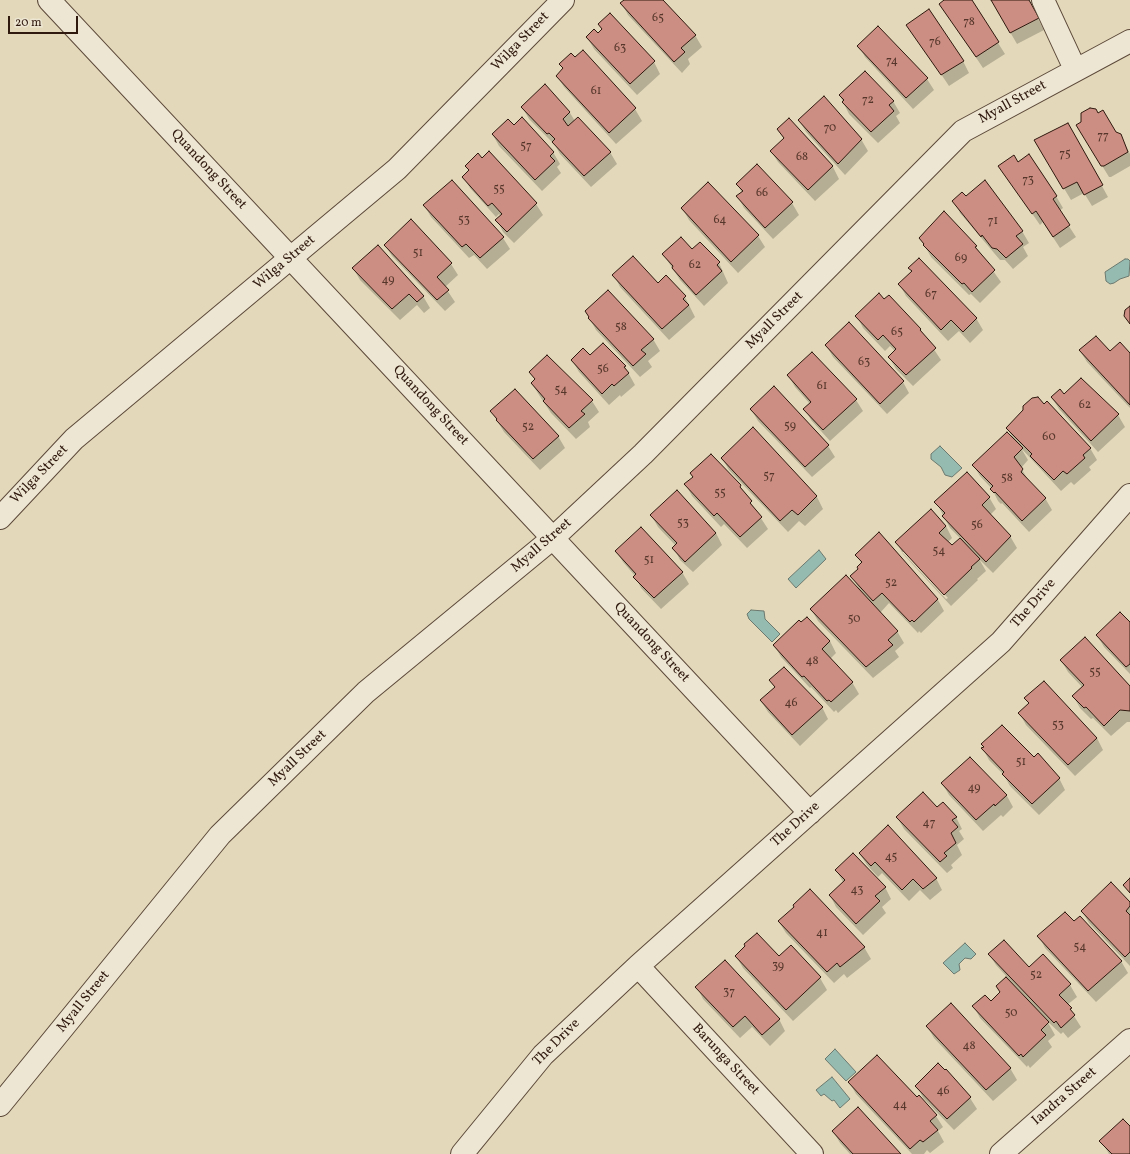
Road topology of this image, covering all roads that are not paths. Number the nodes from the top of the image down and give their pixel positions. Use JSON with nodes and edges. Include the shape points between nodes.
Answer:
{"nodes":[{"id":1,"x":49,"y":0,"type":"edge"},
{"id":2,"x":562,"y":0,"type":"edge"},
{"id":3,"x":1043,"y":0,"type":"edge"},
{"id":4,"x":1130,"y":40,"type":"edge"},
{"id":5,"x":1075,"y":69,"type":"junction"},
{"id":6,"x":290,"y":258,"type":"junction"},
{"id":7,"x":1130,"y":495,"type":"edge"},
{"id":8,"x":0,"y":518,"type":"edge"},
{"id":9,"x":553,"y":538,"type":"junction"},
{"id":10,"x":810,"y":813,"type":"junction"},
{"id":11,"x":638,"y":966,"type":"junction"},
{"id":12,"x":1130,"y":1040,"type":"edge"},
{"id":13,"x":0,"y":1105,"type":"edge"},
{"id":14,"x":462,"y":1154,"type":"edge"},
{"id":15,"x":812,"y":1154,"type":"edge"},
{"id":16,"x":1001,"y":1154,"type":"edge"}],
"edges":[{"from":1,"to":6,"type":"street","name":"Quandong Street"},
{"from":2,"to":6,"type":"street","name":"Wilga Street","via":[[397,169]]},
{"from":3,"to":5,"type":"street"},
{"from":4,"to":5,"type":"street","name":"Myall Street"},
{"from":5,"to":9,"type":"street","name":"Myall Street","via":[[963,131],[643,454]]},
{"from":6,"to":8,"type":"street","name":"Wilga Street","via":[[74,439]]},
{"from":6,"to":9,"type":"street","name":"Quandong Street"},
{"from":7,"to":10,"type":"street","name":"The Drive","via":[[1000,642]]},
{"from":9,"to":10,"type":"street","name":"Quandong Street"},
{"from":9,"to":13,"type":"street","name":"Myall Street","via":[[366,692],[220,835]]},
{"from":10,"to":11,"type":"street","name":"The Drive"},
{"from":11,"to":14,"type":"street","name":"The Drive","via":[[543,1056]]},
{"from":11,"to":15,"type":"street","name":"Barunga Street"},
{"from":12,"to":16,"type":"street","name":"Iandra Street"}]}
